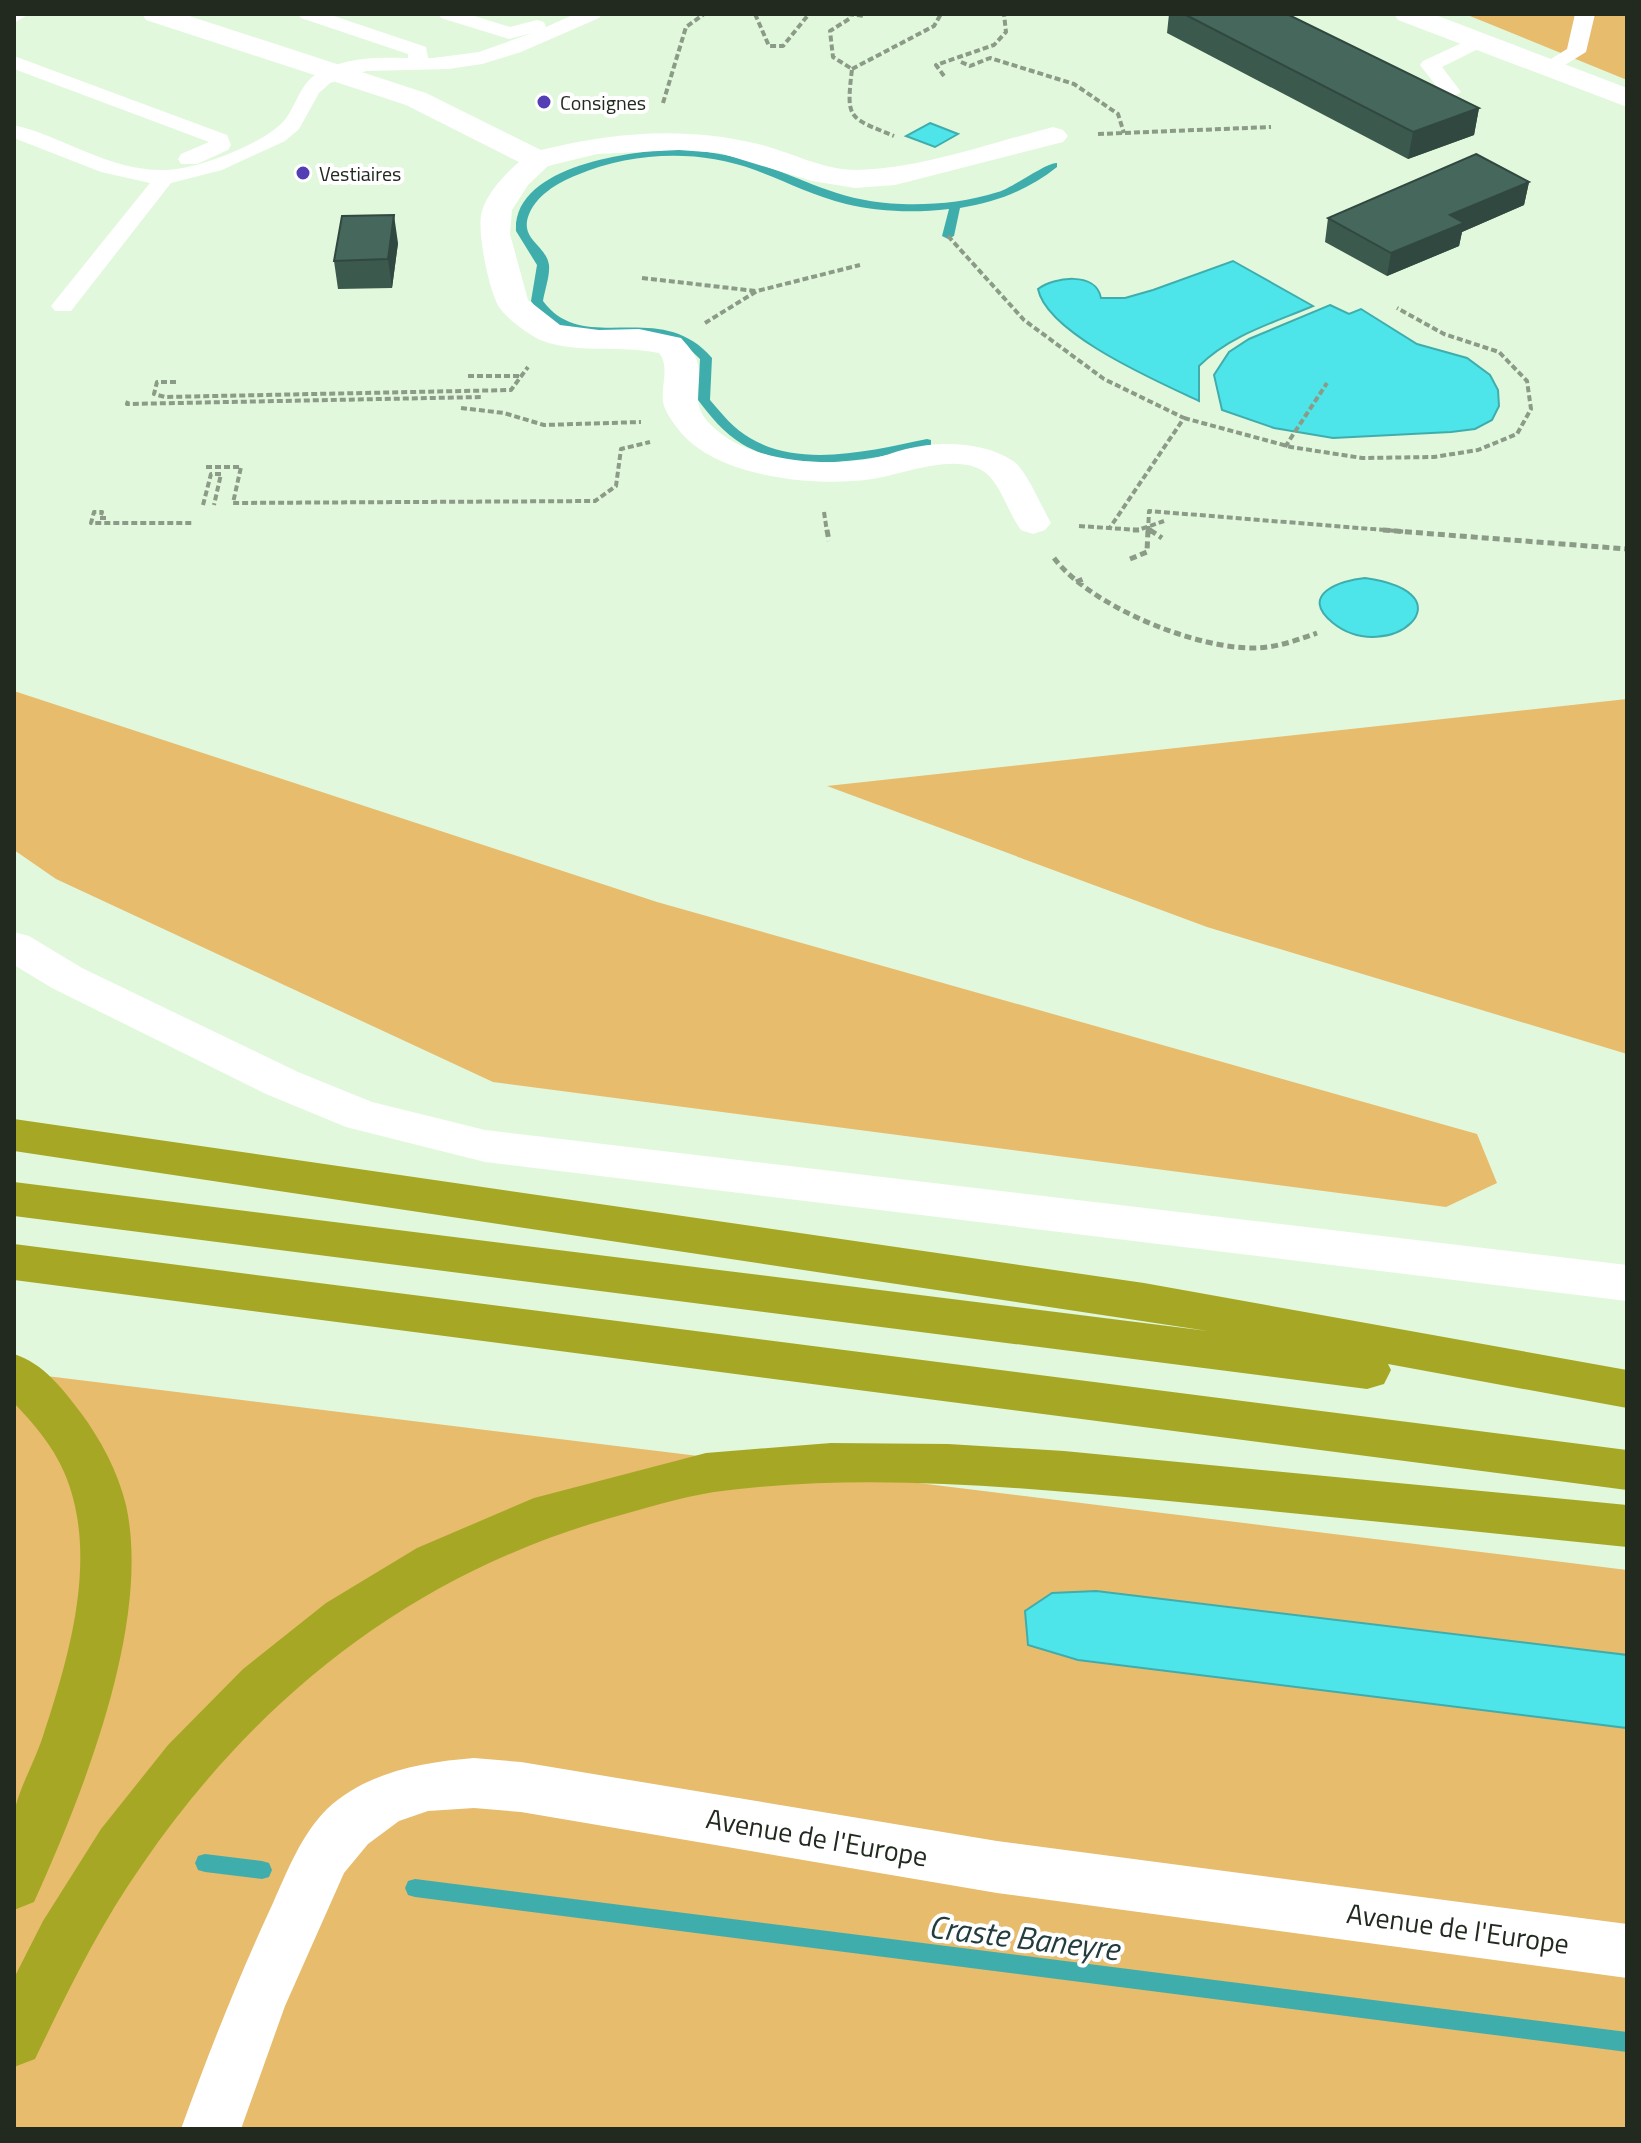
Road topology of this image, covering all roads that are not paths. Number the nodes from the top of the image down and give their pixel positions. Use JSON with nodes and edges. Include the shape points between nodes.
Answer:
{"nodes":[{"id":1,"x":19,"y":14,"type":"edge"},
{"id":2,"x":156,"y":14,"type":"edge"},
{"id":3,"x":308,"y":14,"type":"edge"},
{"id":4,"x":448,"y":14,"type":"edge"},
{"id":5,"x":565,"y":14,"type":"edge"},
{"id":6,"x":592,"y":14,"type":"edge"},
{"id":7,"x":1408,"y":14,"type":"edge"},
{"id":8,"x":1585,"y":14,"type":"edge"},
{"id":9,"x":14,"y":17,"type":"edge"},
{"id":10,"x":1479,"y":41,"type":"junction"},
{"id":11,"x":14,"y":62,"type":"edge"},
{"id":12,"x":417,"y":63,"type":"junction"},
{"id":13,"x":1548,"y":67,"type":"junction"},
{"id":14,"x":332,"y":73,"type":"junction"},
{"id":15,"x":1451,"y":92,"type":"edge"},
{"id":16,"x":1627,"y":98,"type":"edge"},
{"id":17,"x":14,"y":116,"type":"edge"},
{"id":18,"x":14,"y":131,"type":"edge"},
{"id":19,"x":1053,"y":136,"type":"road end"},
{"id":20,"x":538,"y":160,"type":"junction"},
{"id":21,"x":163,"y":177,"type":"junction"},
{"id":22,"x":63,"y":306,"type":"dead end"},
{"id":23,"x":1033,"y":523,"type":"road end"},
{"id":24,"x":14,"y":946,"type":"edge"},
{"id":25,"x":14,"y":1135,"type":"edge"},
{"id":26,"x":14,"y":1199,"type":"edge"},
{"id":27,"x":14,"y":1262,"type":"edge"},
{"id":28,"x":1627,"y":1283,"type":"edge"},
{"id":29,"x":14,"y":1373,"type":"edge"},
{"id":30,"x":1627,"y":1389,"type":"edge"},
{"id":31,"x":1627,"y":1403,"type":"edge"},
{"id":32,"x":1627,"y":1470,"type":"edge"},
{"id":33,"x":1627,"y":1526,"type":"edge"},
{"id":34,"x":14,"y":1884,"type":"edge"},
{"id":35,"x":1627,"y":1951,"type":"edge"},
{"id":36,"x":14,"y":2039,"type":"edge"},
{"id":37,"x":211,"y":2129,"type":"edge"}],
"edges":[{"from":1,"to":9,"type":"lane"},
{"from":2,"to":14,"type":"street"},
{"from":3,"to":12,"type":"lane","via":[[419,51]]},
{"from":4,"to":5,"type":"lane","via":[[509,33]]},
{"from":6,"to":12,"type":"lane","via":[[493,54]]},
{"from":7,"to":10,"type":"street"},
{"from":8,"to":13,"type":"lane","via":[[1576,52]]},
{"from":10,"to":13,"type":"street"},
{"from":10,"to":15,"type":"lane","via":[[1430,65]]},
{"from":11,"to":17,"type":"lane","via":[[208,132],[220,139],[220,145],[194,159],[152,162]]},
{"from":12,"to":14,"type":"lane"},
{"from":13,"to":16,"type":"street"},
{"from":14,"to":20,"type":"street","via":[[416,99]]},
{"from":14,"to":21,"type":"lane","via":[[316,82],[294,123],[275,138],[206,169]]},
{"from":18,"to":21,"type":"lane","via":[[117,169]]},
{"from":19,"to":20,"type":"street","via":[[895,176],[855,179],[823,175],[720,144],[597,145]]},
{"from":20,"to":23,"type":"street","via":[[516,180],[497,210],[495,234],[513,304],[551,333],[670,345],[681,359],[689,418],[729,452],[817,472],[872,469],[946,454],[980,458],[1003,469]]},
{"from":21,"to":22,"type":"lane"},
{"from":24,"to":28,"type":"street","via":[[67,978],[282,1083],[362,1116],[485,1146]]},
{"from":25,"to":30,"type":"highway","via":[[1144,1301]]},
{"from":26,"to":31,"type":"highway"},
{"from":27,"to":32,"type":"highway"},
{"from":29,"to":34,"type":"highway","via":[[43,1398],[78,1448],[101,1506],[106,1565],[96,1642],[67,1747]]},
{"from":33,"to":36,"type":"highway","via":[[959,1463],[832,1462],[711,1473],[593,1498],[484,1536],[398,1584],[316,1638],[224,1720],[164,1787],[100,1876],[44,1972]]},
{"from":35,"to":37,"type":"street","name":"Avenue de l'Europe","via":[[997,1867],[521,1787],[428,1786],[381,1802],[348,1826],[324,1855],[256,2004]]}]}
